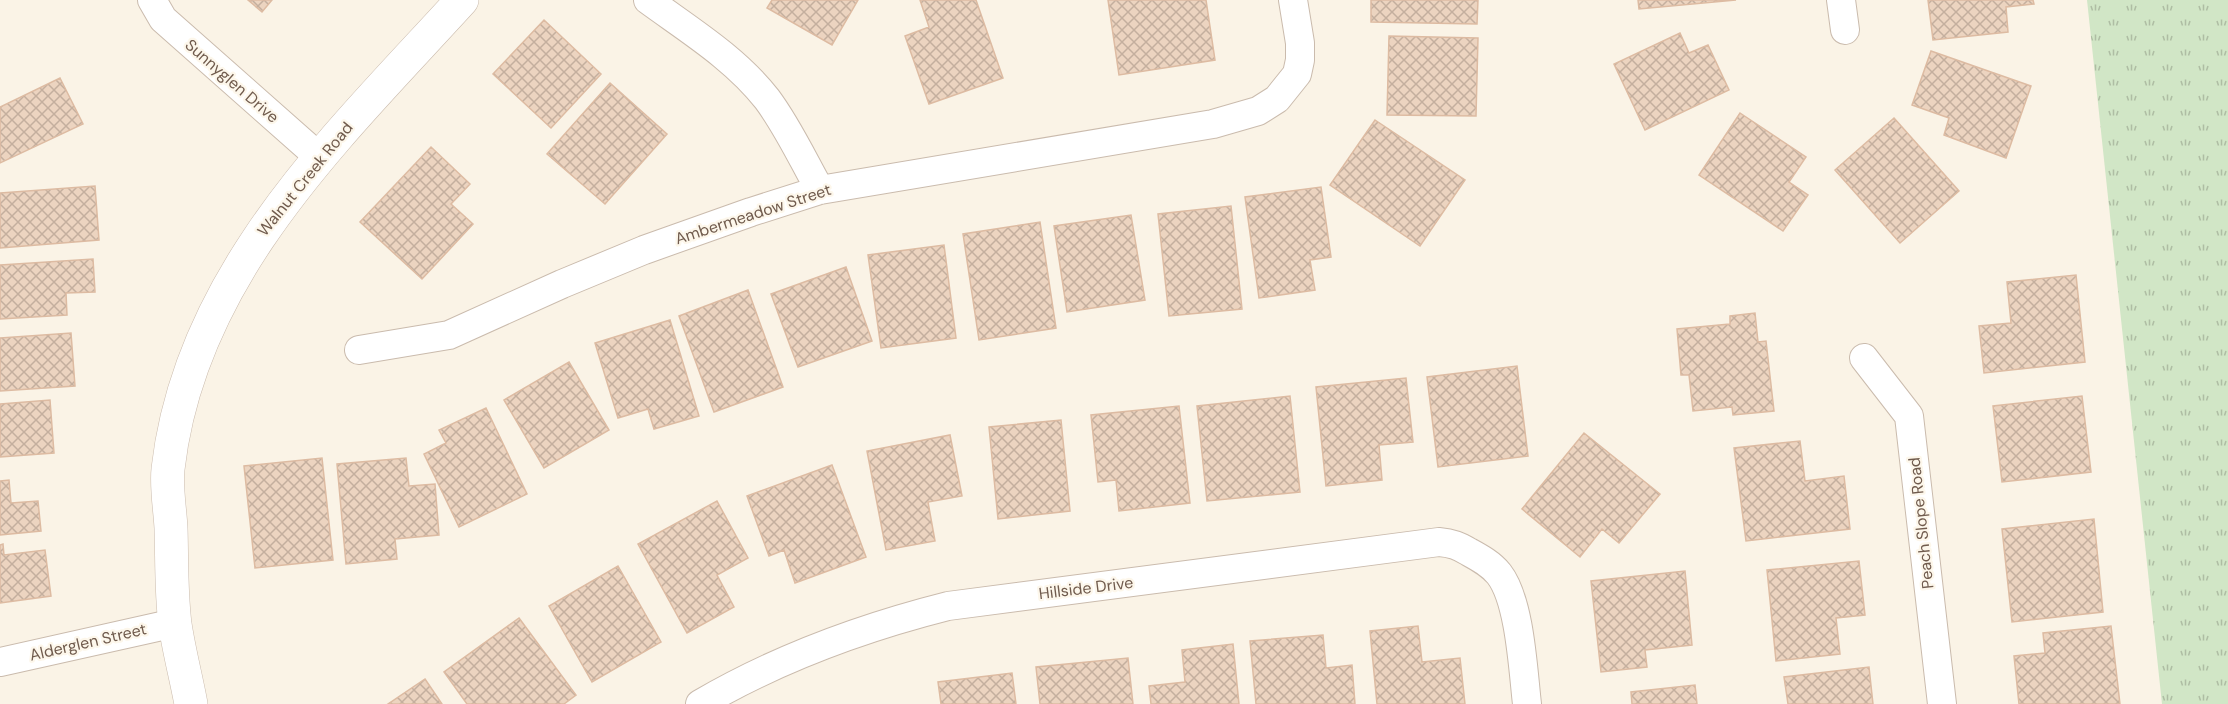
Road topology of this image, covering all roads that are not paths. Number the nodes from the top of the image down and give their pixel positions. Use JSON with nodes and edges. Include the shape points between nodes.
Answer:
{"nodes":[{"id":1,"x":152,"y":0,"type":"edge"},
{"id":2,"x":462,"y":0,"type":"edge"},
{"id":3,"x":648,"y":0,"type":"edge"},
{"id":4,"x":1293,"y":0,"type":"edge"},
{"id":5,"x":1840,"y":0,"type":"edge"},
{"id":6,"x":1845,"y":30,"type":"dead end"},
{"id":7,"x":319,"y":157,"type":"junction"},
{"id":8,"x":820,"y":190,"type":"junction"},
{"id":9,"x":359,"y":351,"type":"dead end"},
{"id":10,"x":1864,"y":358,"type":"dead end"},
{"id":11,"x":175,"y":623,"type":"junction"},
{"id":12,"x":0,"y":662,"type":"edge"},
{"id":13,"x":191,"y":704,"type":"edge"},
{"id":14,"x":700,"y":704,"type":"edge"},
{"id":15,"x":1527,"y":704,"type":"edge"},
{"id":16,"x":1942,"y":704,"type":"edge"}],
"edges":[{"from":1,"to":7,"type":"street","name":"Sunnyglen Drive","via":[[163,19]]},
{"from":2,"to":7,"type":"street","name":"Walnut Creek Road"},
{"from":3,"to":8,"type":"street","via":[[721,53],[765,97]]},
{"from":4,"to":8,"type":"street","name":"Ambermeadow Street","via":[[1300,44],[1297,75],[1277,99],[1258,111],[1212,124]]},
{"from":5,"to":6,"type":"street"},
{"from":7,"to":11,"type":"street","name":"Walnut Creek Road","via":[[266,226],[230,284],[207,329],[182,400],[168,471]]},
{"from":8,"to":9,"type":"street","name":"Ambermeadow Street","via":[[644,250],[449,335]]},
{"from":10,"to":16,"type":"street","name":"Peach Slope Road","via":[[1909,416]]},
{"from":11,"to":12,"type":"street","name":"Alderglen Street"},
{"from":11,"to":13,"type":"street","name":"Walnut Creek Road"},
{"from":14,"to":15,"type":"street","name":"Hillside Drive","via":[[816,647],[948,606],[1439,542],[1453,543],[1486,561],[1500,575],[1520,633]]}]}
